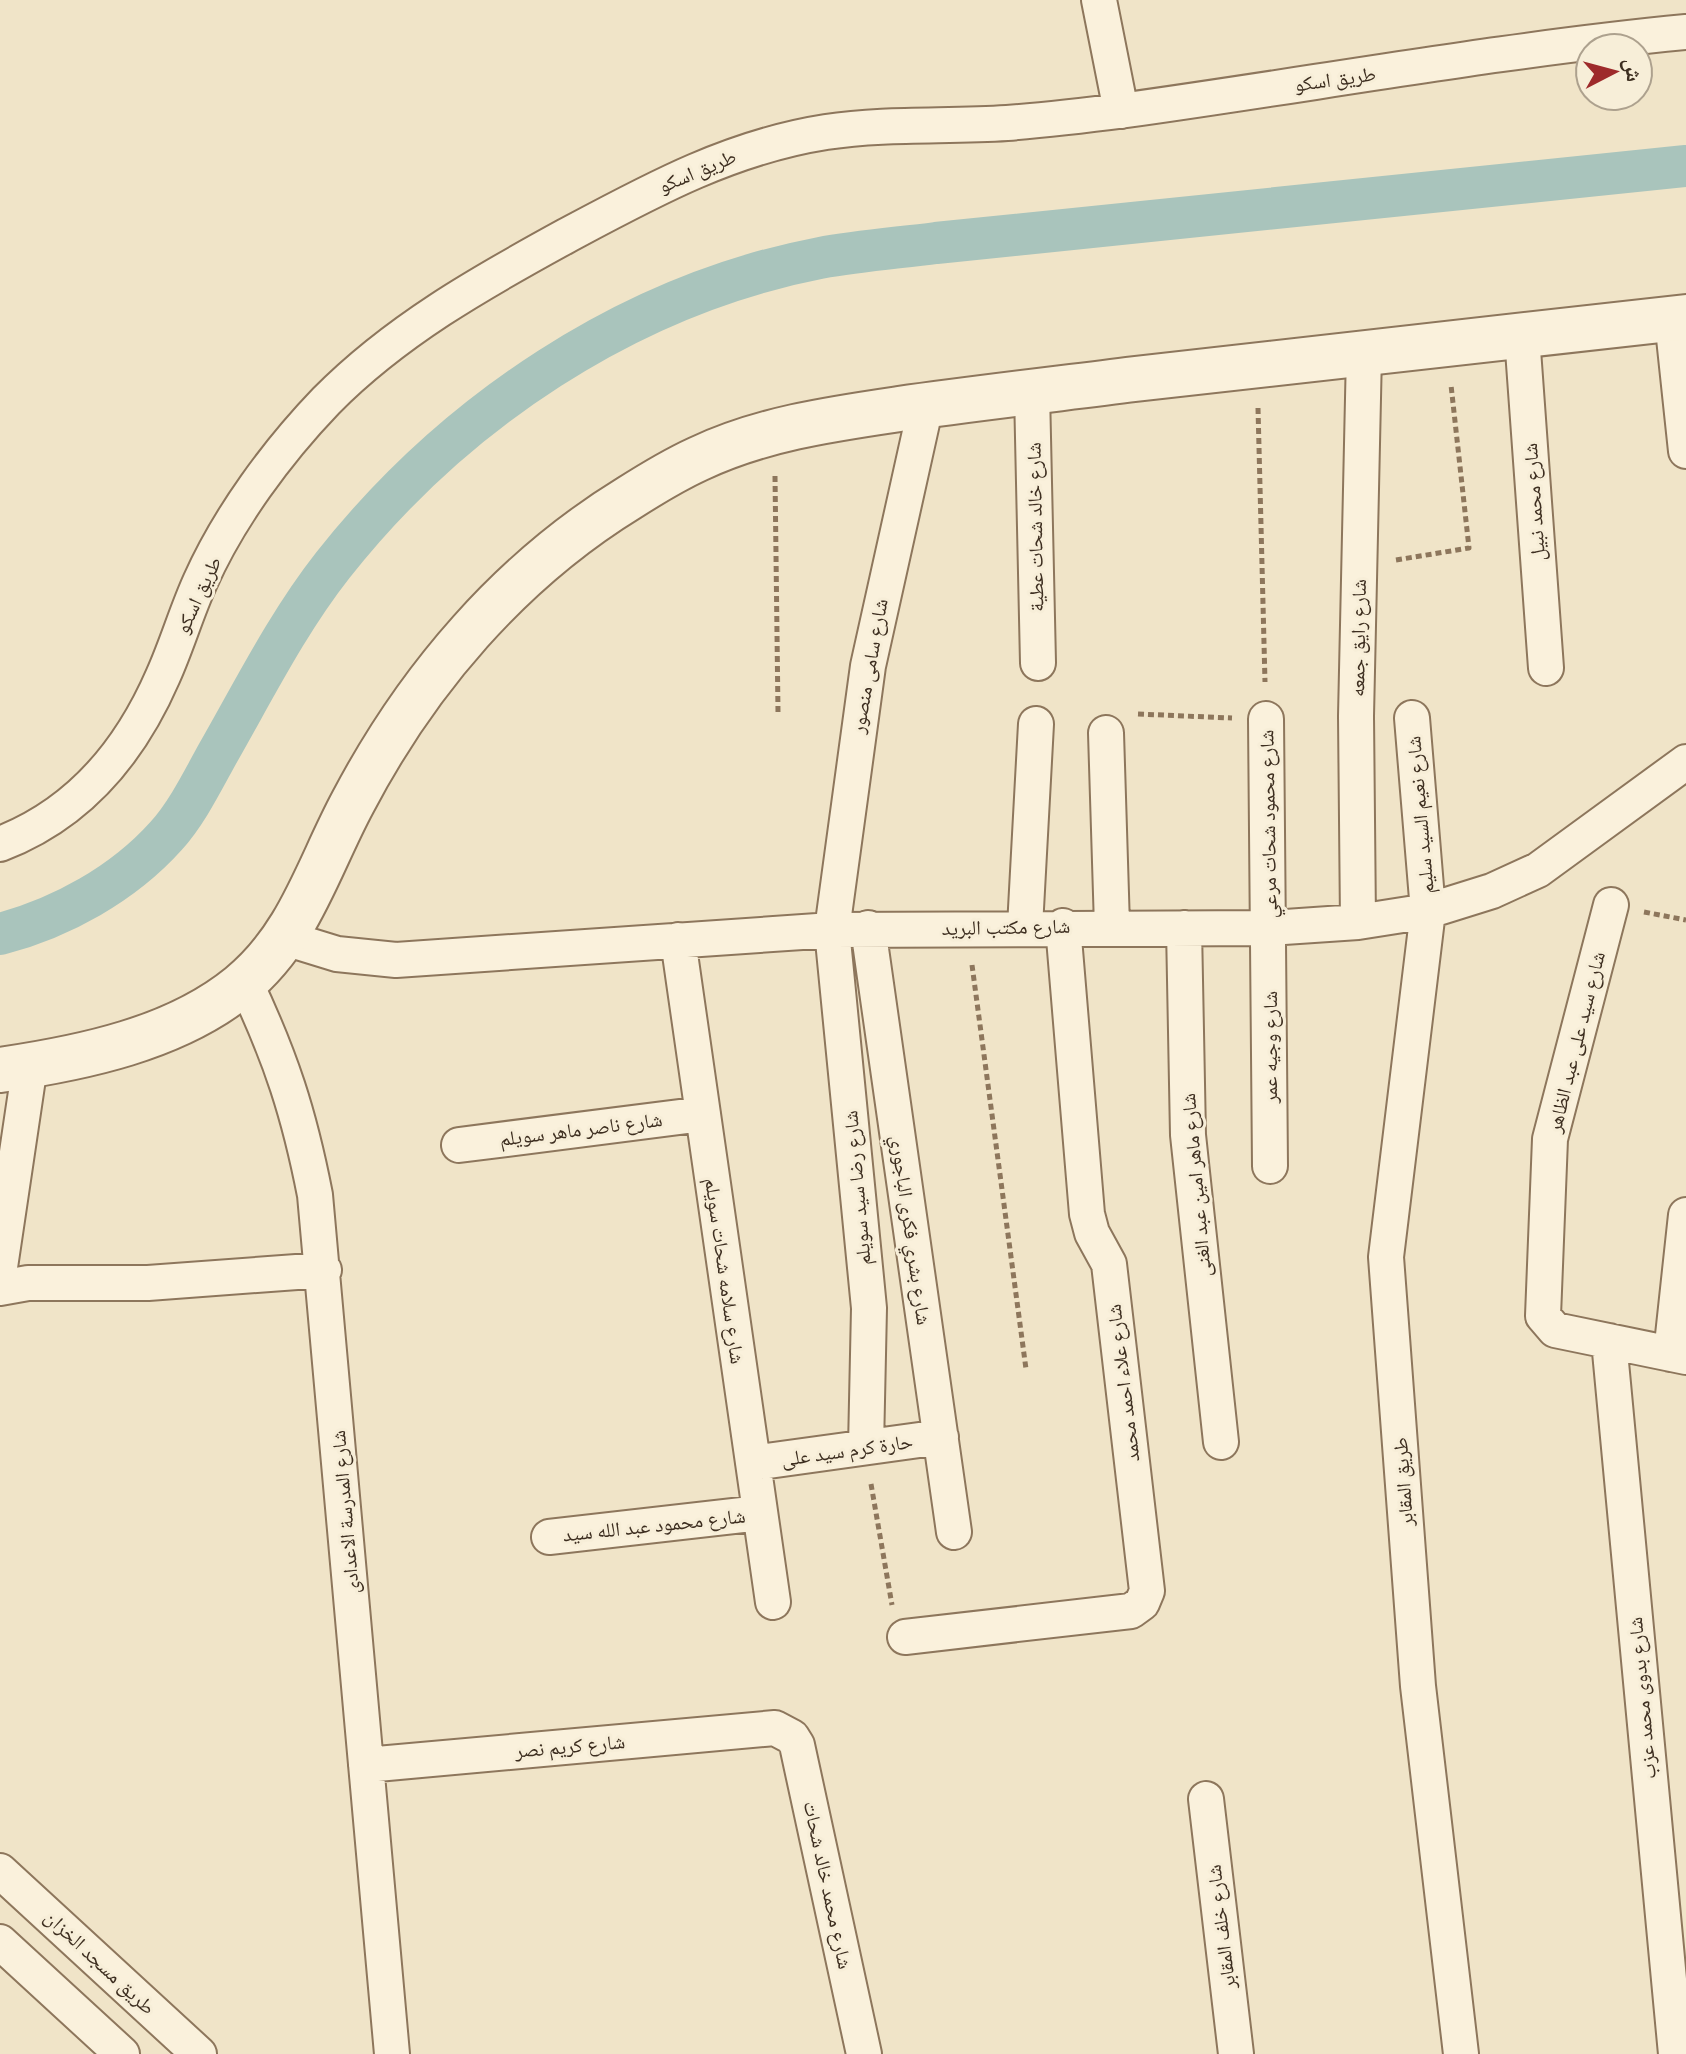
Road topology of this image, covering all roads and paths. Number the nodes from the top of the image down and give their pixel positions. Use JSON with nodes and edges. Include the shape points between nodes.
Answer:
{"nodes":[{"id":1,"x":1099,"y":0,"type":"edge"},
{"id":2,"x":1686,"y":32,"type":"edge"},
{"id":3,"x":1121,"y":111,"type":"junction"},
{"id":4,"x":1679,"y":318,"type":"edge"},
{"id":5,"x":1522,"y":336,"type":"junction"},
{"id":6,"x":1446,"y":344,"type":"junction"},
{"id":7,"x":1364,"y":353,"type":"junction"},
{"id":8,"x":1257,"y":365,"type":"junction"},
{"id":9,"x":1032,"y":392,"type":"junction"},
{"id":10,"x":926,"y":405,"type":"junction"},
{"id":11,"x":775,"y":431,"type":"junction"},
{"id":12,"x":1686,"y":451,"type":"edge"},
{"id":13,"x":1360,"y":566,"type":"junction"},
{"id":14,"x":1038,"y":663,"type":"dead end"},
{"id":15,"x":1546,"y":668,"type":"dead end"},
{"id":16,"x":778,"y":712,"type":"dead end"},
{"id":17,"x":1412,"y":718,"type":"dead end"},
{"id":18,"x":1266,"y":719,"type":"junction"},
{"id":19,"x":1036,"y":724,"type":"dead end"},
{"id":20,"x":1106,"y":733,"type":"joint"},
{"id":21,"x":1686,"y":762,"type":"edge"},
{"id":22,"x":0,"y":844,"type":"edge"},
{"id":23,"x":1611,"y":905,"type":"dead end"},
{"id":24,"x":1428,"y":911,"type":"junction"},
{"id":25,"x":1358,"y":922,"type":"junction"},
{"id":26,"x":1063,"y":926,"type":"junction"},
{"id":27,"x":1112,"y":926,"type":"junction"},
{"id":28,"x":1025,"y":927,"type":"junction"},
{"id":29,"x":868,"y":928,"type":"junction"},
{"id":30,"x":967,"y":928,"type":"junction"},
{"id":31,"x":1184,"y":928,"type":"junction"},
{"id":32,"x":1269,"y":928,"type":"junction"},
{"id":33,"x":832,"y":930,"type":"junction"},
{"id":34,"x":285,"y":938,"type":"junction"},
{"id":35,"x":678,"y":940,"type":"junction"},
{"id":36,"x":245,"y":982,"type":"junction"},
{"id":37,"x":15,"y":1068,"type":"edge"},
{"id":38,"x":703,"y":1114,"type":"junction"},
{"id":39,"x":459,"y":1145,"type":"dead end"},
{"id":40,"x":1270,"y":1166,"type":"dead end"},
{"id":41,"x":1686,"y":1215,"type":"edge"},
{"id":42,"x":0,"y":1267,"type":"edge"},
{"id":43,"x":324,"y":1270,"type":"junction"},
{"id":44,"x":0,"y":1288,"type":"edge"},
{"id":45,"x":1609,"y":1341,"type":"junction"},
{"id":46,"x":1679,"y":1355,"type":"edge"},
{"id":47,"x":1026,"y":1369,"type":"dead end"},
{"id":48,"x":941,"y":1437,"type":"junction"},
{"id":49,"x":1221,"y":1442,"type":"dead end"},
{"id":50,"x":866,"y":1447,"type":"junction"},
{"id":51,"x":753,"y":1463,"type":"junction"},
{"id":52,"x":760,"y":1513,"type":"junction"},
{"id":53,"x":954,"y":1532,"type":"dead end"},
{"id":54,"x":549,"y":1537,"type":"dead end"},
{"id":55,"x":773,"y":1602,"type":"dead end"},
{"id":56,"x":905,"y":1637,"type":"joint"},
{"id":57,"x":775,"y":1728,"type":"joint"},
{"id":58,"x":366,"y":1765,"type":"junction"},
{"id":59,"x":1206,"y":1799,"type":"dead end"},
{"id":60,"x":0,"y":1871,"type":"edge"},
{"id":61,"x":0,"y":1942,"type":"edge"},
{"id":62,"x":122,"y":2054,"type":"edge"},
{"id":63,"x":199,"y":2054,"type":"edge"},
{"id":64,"x":392,"y":2054,"type":"edge"},
{"id":65,"x":864,"y":2054,"type":"edge"},
{"id":66,"x":1236,"y":2054,"type":"edge"},
{"id":67,"x":1461,"y":2054,"type":"edge"},
{"id":68,"x":1676,"y":2054,"type":"edge"}],
"edges":[{"from":1,"to":3,"type":"street"},
{"from":2,"to":3,"type":"street","name":"طريق اسكو"},
{"from":3,"to":22,"type":"street","name":"طريق اسكو","via":[[1006,123],[832,131],[733,155],[685,173],[569,235],[407,330],[326,401],[257,485],[201,579],[162,680],[123,749],[91,788],[50,821]]},
{"from":4,"to":5,"type":"street"},
{"from":4,"to":12,"type":"street"},
{"from":5,"to":6,"type":"street"},
{"from":5,"to":15,"type":"street","name":"شارع محمد نبيل"},
{"from":6,"to":7,"type":"street"},
{"from":6,"to":13,"type":"path","via":[[1469,548]]},
{"from":7,"to":8,"type":"street"},
{"from":7,"to":13,"type":"street","name":"شارع رايق جمعه"},
{"from":8,"to":9,"type":"street"},
{"from":8,"to":18,"type":"path"},
{"from":9,"to":10,"type":"street"},
{"from":9,"to":14,"type":"street","name":"شارع خالد شحات عطية"},
{"from":10,"to":11,"type":"street"},
{"from":10,"to":33,"type":"street","name":"شارع سامى منصور","via":[[868,666]]},
{"from":11,"to":16,"type":"path"},
{"from":11,"to":34,"type":"street","via":[[699,458],[627,499],[558,548],[496,603],[391,733]]},
{"from":13,"to":25,"type":"street","name":"شارع رايق جمعه"},
{"from":17,"to":24,"type":"street","name":"شارع نعيم السيد سليم"},
{"from":18,"to":20,"type":"path","via":[[1125,714],[1113,716]]},
{"from":18,"to":32,"type":"street","name":"شارع محمود شحات مرعي"},
{"from":19,"to":28,"type":"street"},
{"from":20,"to":27,"type":"street"},
{"from":21,"to":24,"type":"street","name":"شارع مكتب البريد","via":[[1538,870]]},
{"from":23,"to":45,"type":"street","name":"شارع سيد على عبد الظاهر","via":[[1550,1139],[1543,1316],[1555,1330]]},
{"from":24,"to":25,"type":"street","name":"شارع مكتب البريد"},
{"from":24,"to":67,"type":"street","name":"طريق المقابر","via":[[1386,1257],[1418,1686]]},
{"from":25,"to":32,"type":"street","name":"شارع مكتب البريد"},
{"from":26,"to":27,"type":"street","name":"شارع مكتب البريد"},
{"from":26,"to":28,"type":"street","name":"شارع مكتب البريد"},
{"from":26,"to":56,"type":"street","name":"شارع علاء احمد محمد","via":[[1087,1214],[1109,1264],[1147,1591],[1131,1611]]},
{"from":27,"to":31,"type":"street","name":"شارع مكتب البريد"},
{"from":28,"to":30,"type":"street","name":"شارع مكتب البريد"},
{"from":29,"to":30,"type":"street","name":"شارع مكتب البريد"},
{"from":29,"to":33,"type":"street","name":"شارع مكتب البريد"},
{"from":29,"to":48,"type":"street","name":"شارع بشري فكرى الباجوري"},
{"from":30,"to":47,"type":"path"},
{"from":31,"to":32,"type":"street","name":"شارع مكتب البريد"},
{"from":31,"to":49,"type":"street","name":"شارع ماهر امين عبد الغنى","via":[[1188,1135]]},
{"from":32,"to":40,"type":"street","name":"شارع وجيه عمر"},
{"from":33,"to":35,"type":"street","name":"شارع مكتب البريد"},
{"from":33,"to":50,"type":"street","name":"شارع رضا سيد سويلم","via":[[869,1308]]},
{"from":34,"to":35,"type":"street","name":"شارع مكتب البريد","via":[[337,954],[396,960]]},
{"from":34,"to":36,"type":"street"},
{"from":35,"to":38,"type":"street","name":"شارع سلامه شحات سويلم"},
{"from":36,"to":37,"type":"street","via":[[173,1027]]},
{"from":36,"to":43,"type":"street","name":"شارع المدرسة الاعدادى","via":[[277,1050],[301,1122]]},
{"from":37,"to":42,"type":"street"},
{"from":38,"to":39,"type":"street","name":"شارع ناصر ماهر سويلم"},
{"from":38,"to":51,"type":"street","name":"شارع سلامه شحات سويلم"},
{"from":41,"to":46,"type":"street"},
{"from":43,"to":44,"type":"street"},
{"from":43,"to":58,"type":"street","name":"شارع المدرسة الاعدادى"},
{"from":45,"to":46,"type":"street","name":"شارع سيد على عبد الظاهر"},
{"from":45,"to":68,"type":"street","name":"شارع بدوى محمد عزب"},
{"from":48,"to":50,"type":"street","name":"حارة كرم سيد على"},
{"from":48,"to":53,"type":"street","name":"شارع بشري فكرى الباجوري"},
{"from":50,"to":51,"type":"street","name":"حارة كرم سيد على"},
{"from":50,"to":56,"type":"path","via":[[895,1627]]},
{"from":51,"to":52,"type":"street","name":"شارع سلامه شحات سويلم"},
{"from":52,"to":54,"type":"street","name":"شارع محمود عبد الله سيد"},
{"from":52,"to":55,"type":"street","name":"شارع سلامه شحات سويلم"},
{"from":57,"to":58,"type":"street","name":"شارع كريم نصر"},
{"from":57,"to":65,"type":"street","name":"شارع محمد خالد شحات","via":[[797,1745]]},
{"from":58,"to":64,"type":"street","name":"شارع المدرسة الاعدادى"},
{"from":59,"to":66,"type":"street","name":"شارع خلف المقابر"},
{"from":60,"to":63,"type":"street","name":"طريق مسجد الخزان"},
{"from":61,"to":62,"type":"street"}]}
